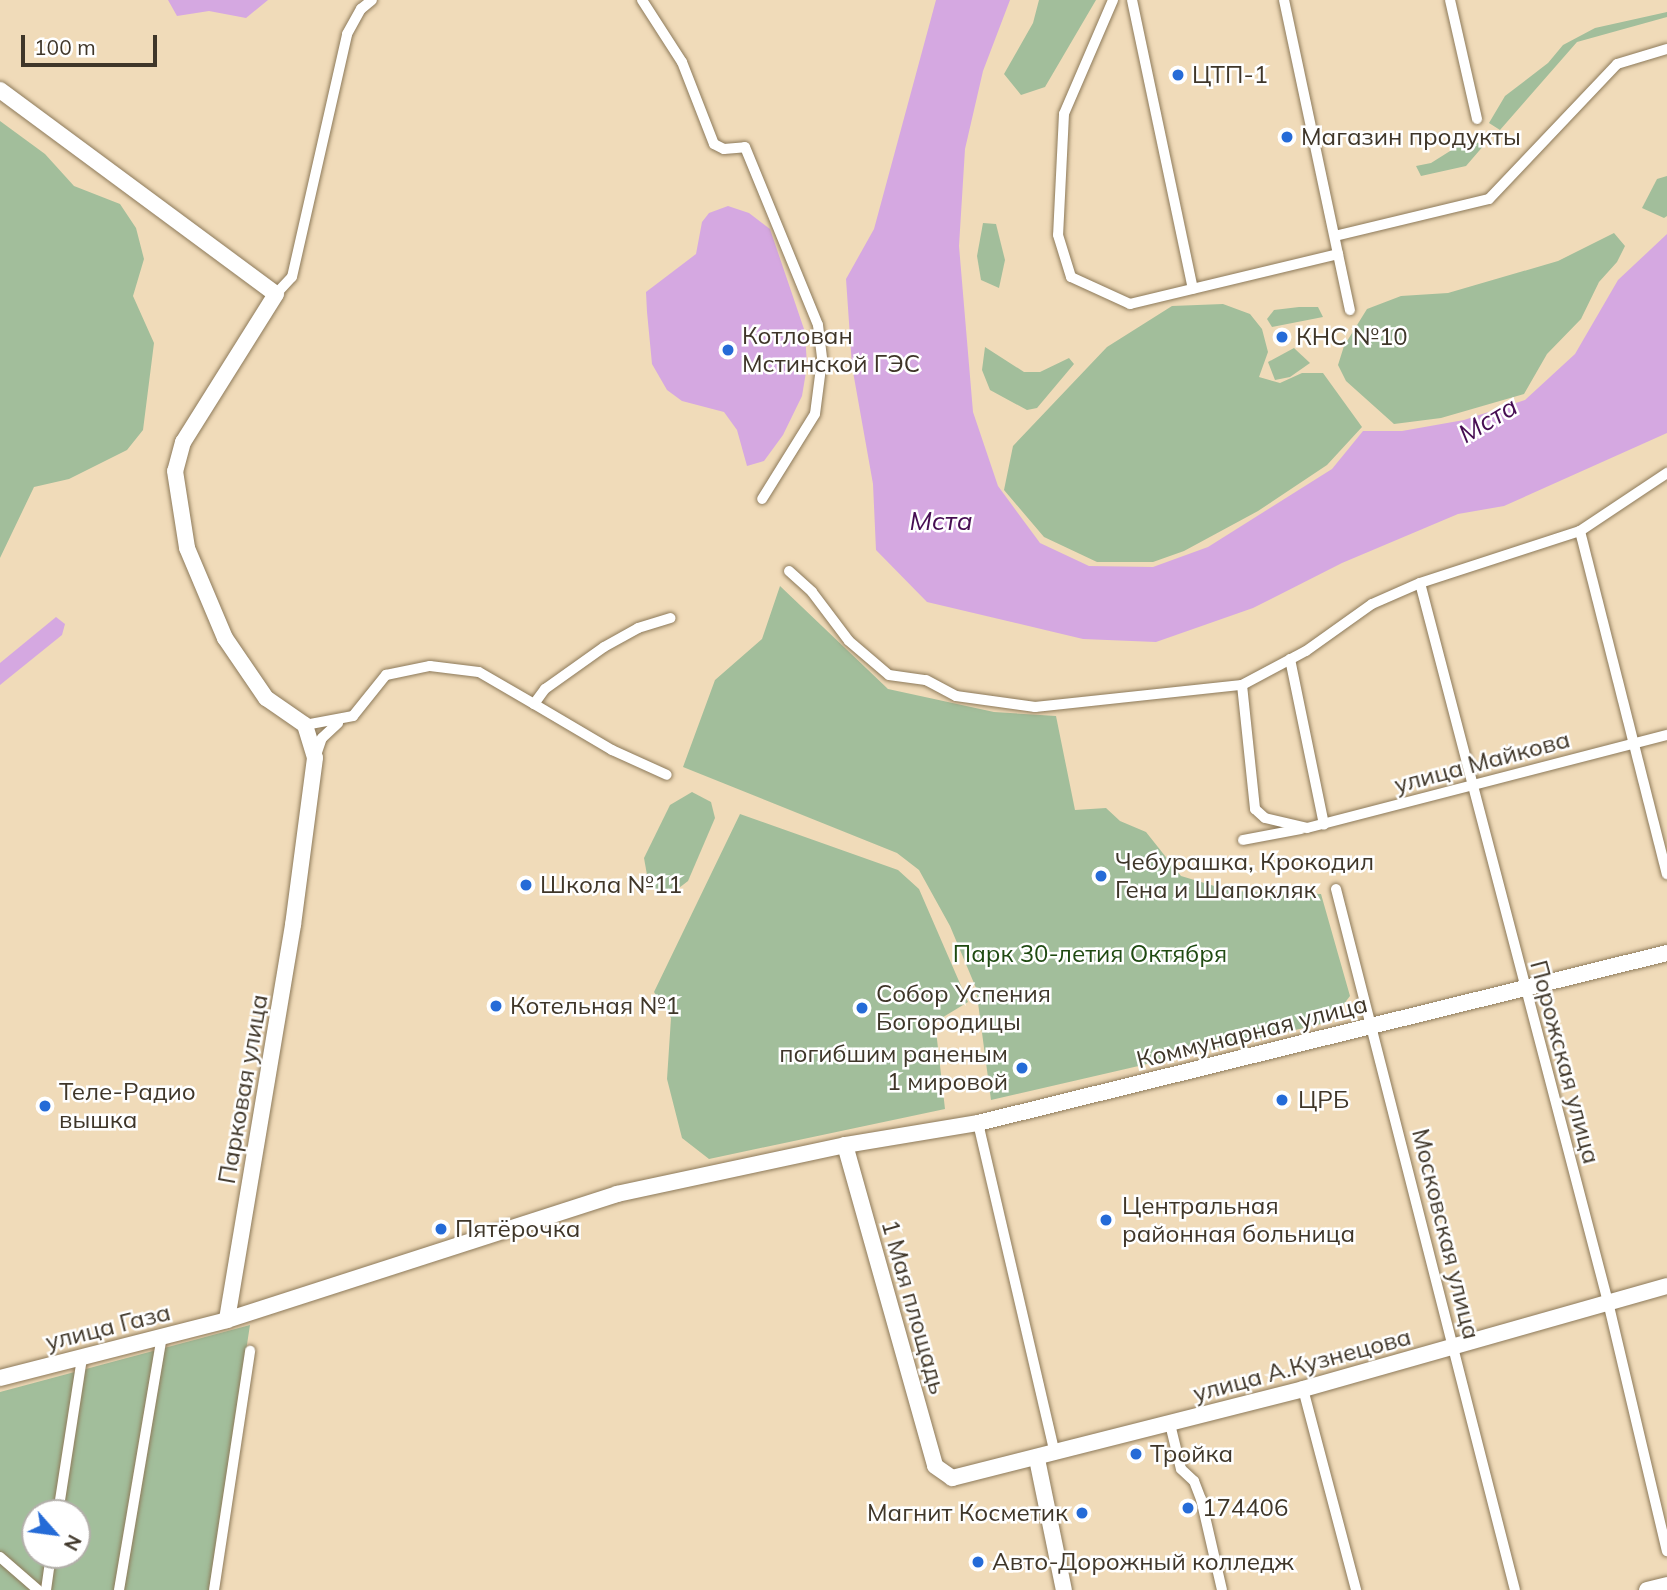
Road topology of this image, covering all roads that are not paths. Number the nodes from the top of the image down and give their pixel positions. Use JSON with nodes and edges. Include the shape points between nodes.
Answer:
{"nodes":[{"id":1,"x":372,"y":0,"type":"edge"},
{"id":2,"x":642,"y":0,"type":"edge"},
{"id":3,"x":1113,"y":0,"type":"edge"},
{"id":4,"x":1132,"y":0,"type":"edge"},
{"id":5,"x":1284,"y":0,"type":"edge"},
{"id":6,"x":1450,"y":0,"type":"edge"},
{"id":7,"x":1667,"y":49,"type":"edge"},
{"id":8,"x":0,"y":90,"type":"edge"},
{"id":9,"x":1477,"y":119,"type":"dead end"},
{"id":10,"x":1335,"y":236,"type":"junction"},
{"id":11,"x":1338,"y":254,"type":"junction"},
{"id":12,"x":1193,"y":289,"type":"junction"},
{"id":13,"x":276,"y":294,"type":"junction"},
{"id":14,"x":1350,"y":310,"type":"dead end"},
{"id":15,"x":1667,"y":473,"type":"edge"},
{"id":16,"x":762,"y":499,"type":"dead end"},
{"id":17,"x":1580,"y":531,"type":"junction"},
{"id":18,"x":789,"y":571,"type":"dead end"},
{"id":19,"x":1420,"y":583,"type":"junction"},
{"id":20,"x":671,"y":618,"type":"dead end"},
{"id":21,"x":1290,"y":659,"type":"junction"},
{"id":22,"x":1242,"y":685,"type":"junction"},
{"id":23,"x":534,"y":704,"type":"junction"},
{"id":24,"x":342,"y":719,"type":"junction"},
{"id":25,"x":305,"y":725,"type":"junction"},
{"id":26,"x":1667,"y":735,"type":"edge"},
{"id":27,"x":1636,"y":743,"type":"junction"},
{"id":28,"x":315,"y":758,"type":"junction"},
{"id":29,"x":667,"y":775,"type":"dead end"},
{"id":30,"x":1470,"y":783,"type":"junction"},
{"id":31,"x":1324,"y":825,"type":"junction"},
{"id":32,"x":1307,"y":828,"type":"junction"},
{"id":33,"x":1243,"y":839,"type":"dead end"},
{"id":34,"x":1667,"y":874,"type":"edge"},
{"id":35,"x":1336,"y":889,"type":"dead end"},
{"id":36,"x":1667,"y":953,"type":"edge"},
{"id":37,"x":1524,"y":989,"type":"junction"},
{"id":38,"x":1371,"y":1027,"type":"junction"},
{"id":39,"x":978,"y":1123,"type":"junction"},
{"id":40,"x":845,"y":1145,"type":"junction"},
{"id":41,"x":1667,"y":1286,"type":"edge"},
{"id":42,"x":1608,"y":1302,"type":"junction"},
{"id":43,"x":227,"y":1320,"type":"junction"},
{"id":44,"x":162,"y":1337,"type":"junction"},
{"id":45,"x":1453,"y":1348,"type":"junction"},
{"id":46,"x":250,"y":1351,"type":"dead end"},
{"id":47,"x":82,"y":1358,"type":"junction"},
{"id":48,"x":0,"y":1378,"type":"edge"},
{"id":49,"x":1303,"y":1389,"type":"junction"},
{"id":50,"x":1170,"y":1424,"type":"junction"},
{"id":51,"x":1055,"y":1454,"type":"junction"},
{"id":52,"x":1037,"y":1459,"type":"junction"},
{"id":53,"x":947,"y":1476,"type":"joint"},
{"id":54,"x":60,"y":1499,"type":"edge"},
{"id":55,"x":1667,"y":1552,"type":"edge"},
{"id":56,"x":0,"y":1557,"type":"edge"},
{"id":57,"x":49,"y":1569,"type":"edge"},
{"id":58,"x":1667,"y":1585,"type":"edge"},
{"id":59,"x":38,"y":1590,"type":"edge"},
{"id":60,"x":46,"y":1590,"type":"edge"},
{"id":61,"x":119,"y":1590,"type":"edge"},
{"id":62,"x":214,"y":1590,"type":"edge"},
{"id":63,"x":1064,"y":1590,"type":"edge"},
{"id":64,"x":1222,"y":1590,"type":"edge"},
{"id":65,"x":1356,"y":1590,"type":"edge"},
{"id":66,"x":1515,"y":1590,"type":"edge"},
{"id":67,"x":1647,"y":1590,"type":"edge"}],
"edges":[{"from":1,"to":13,"type":"street","via":[[361,9],[347,34],[292,277]]},
{"from":2,"to":16,"type":"street","via":[[677,52],[715,144],[724,149],[745,147],[818,325],[822,359],[815,414]]},
{"from":3,"to":12,"type":"street","via":[[1064,114],[1058,235],[1071,277],[1129,304]]},
{"from":4,"to":12,"type":"street"},
{"from":5,"to":10,"type":"street"},
{"from":6,"to":9,"type":"street"},
{"from":7,"to":10,"type":"street","via":[[1616,64],[1489,199]]},
{"from":8,"to":13,"type":"main road"},
{"from":10,"to":11,"type":"street"},
{"from":11,"to":12,"type":"street"},
{"from":11,"to":14,"type":"street"},
{"from":13,"to":25,"type":"main road","via":[[183,442],[175,471],[187,548],[225,638],[266,698]]},
{"from":15,"to":17,"type":"street"},
{"from":17,"to":19,"type":"street"},
{"from":17,"to":27,"type":"street"},
{"from":18,"to":22,"type":"street","via":[[812,592],[849,641],[890,675],[926,680],[956,696],[1035,707]]},
{"from":19,"to":21,"type":"street","via":[[1372,604]]},
{"from":19,"to":30,"type":"street","name":"Порожская улица"},
{"from":20,"to":23,"type":"street","via":[[638,628],[604,647],[545,689]]},
{"from":21,"to":22,"type":"street"},
{"from":21,"to":31,"type":"street"},
{"from":22,"to":32,"type":"street","name":"улица Майкова","via":[[1255,809],[1265,818]]},
{"from":23,"to":24,"type":"street","via":[[479,672],[430,666],[386,676],[359,710]]},
{"from":23,"to":29,"type":"street","via":[[612,750]]},
{"from":24,"to":25,"type":"street"},
{"from":24,"to":28,"type":"street","via":[[322,738]]},
{"from":25,"to":28,"type":"main road","name":"Парковая улица"},
{"from":26,"to":27,"type":"street","name":"улица Майкова"},
{"from":27,"to":30,"type":"street","name":"улица Майкова"},
{"from":27,"to":34,"type":"street"},
{"from":28,"to":43,"type":"main road","name":"Парковая улица","via":[[293,925]]},
{"from":30,"to":31,"type":"street","name":"улица Майкова"},
{"from":30,"to":37,"type":"street","name":"Порожская улица"},
{"from":31,"to":32,"type":"street","name":"улица Майкова"},
{"from":32,"to":33,"type":"street","name":"улица Майкова"},
{"from":35,"to":38,"type":"street","name":"Московская улица"},
{"from":36,"to":37,"type":"main road","name":"Коммунарная улица"},
{"from":37,"to":38,"type":"main road","name":"Коммунарная улица"},
{"from":37,"to":42,"type":"street","name":"Порожская улица"},
{"from":38,"to":39,"type":"main road","name":"Коммунарная улица"},
{"from":38,"to":45,"type":"street","name":"Московская улица"},
{"from":39,"to":40,"type":"main road","name":"Коммунарная улица"},
{"from":39,"to":51,"type":"street"},
{"from":40,"to":43,"type":"main road","via":[[617,1194]]},
{"from":40,"to":53,"type":"main road","name":"1 Мая площадь","via":[[935,1466]]},
{"from":41,"to":42,"type":"main road","name":"улица А.Кузнецова"},
{"from":42,"to":45,"type":"main road","name":"улица А.Кузнецова"},
{"from":42,"to":55,"type":"street","name":"Порожская улица"},
{"from":43,"to":44,"type":"main road","name":"улица Газа"},
{"from":44,"to":47,"type":"main road","name":"улица Газа"},
{"from":44,"to":61,"type":"street"},
{"from":45,"to":49,"type":"main road","name":"улица А.Кузнецова"},
{"from":45,"to":66,"type":"street","name":"Московская улица"},
{"from":46,"to":62,"type":"street"},
{"from":47,"to":48,"type":"main road","name":"улица Газа"},
{"from":47,"to":54,"type":"street"},
{"from":49,"to":50,"type":"main road","name":"улица А.Кузнецова"},
{"from":49,"to":65,"type":"street"},
{"from":50,"to":51,"type":"main road","name":"улица А.Кузнецова"},
{"from":50,"to":64,"type":"street","via":[[1181,1469],[1194,1480],[1201,1499]]},
{"from":51,"to":52,"type":"main road","name":"улица А.Кузнецова"},
{"from":52,"to":53,"type":"main road","name":"улица А.Кузнецова"},
{"from":52,"to":63,"type":"main road"},
{"from":56,"to":59,"type":"street"},
{"from":57,"to":60,"type":"street"},
{"from":58,"to":67,"type":"main road"}]}
